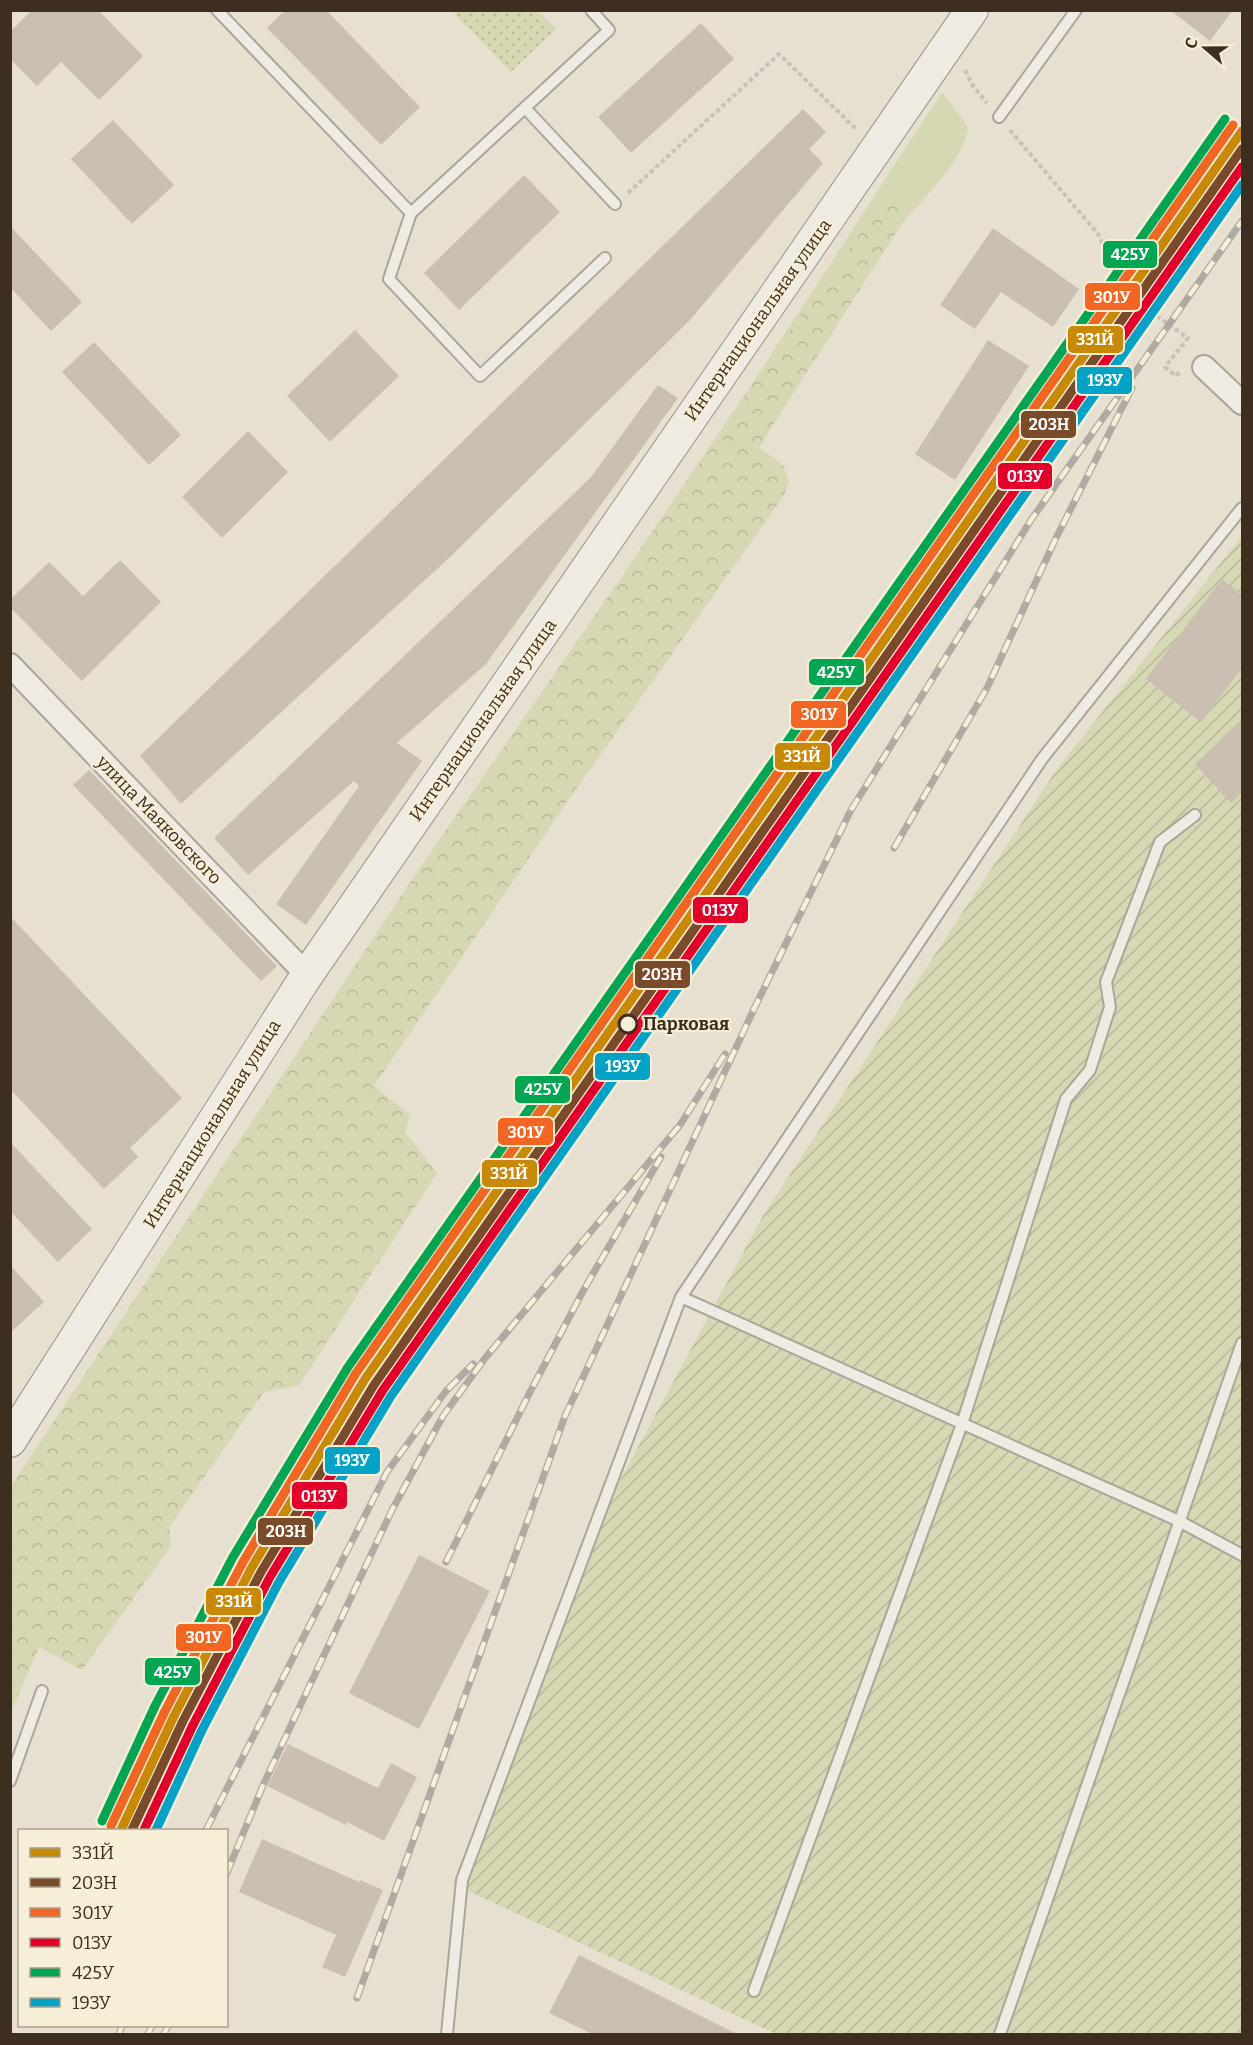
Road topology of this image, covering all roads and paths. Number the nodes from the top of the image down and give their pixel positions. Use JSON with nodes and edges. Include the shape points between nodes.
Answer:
{"nodes":[{"id":1,"x":217,"y":10,"type":"edge"},
{"id":2,"x":591,"y":10,"type":"edge"},
{"id":3,"x":972,"y":10,"type":"edge"},
{"id":4,"x":1076,"y":10,"type":"edge"},
{"id":5,"x":525,"y":108,"type":"junction"},
{"id":6,"x":999,"y":117,"type":"dead end"},
{"id":7,"x":861,"y":134,"type":"dead end"},
{"id":8,"x":615,"y":204,"type":"joint"},
{"id":9,"x":411,"y":213,"type":"junction"},
{"id":10,"x":1098,"y":234,"type":"dead end"},
{"id":11,"x":605,"y":258,"type":"dead end"},
{"id":12,"x":1182,"y":334,"type":"dead end"},
{"id":13,"x":1204,"y":367,"type":"dead end"},
{"id":14,"x":1242,"y":403,"type":"edge"},
{"id":15,"x":1242,"y":508,"type":"edge"},
{"id":16,"x":10,"y":665,"type":"edge"},
{"id":17,"x":1195,"y":815,"type":"dead end"},
{"id":18,"x":307,"y":975,"type":"junction"},
{"id":19,"x":681,"y":1297,"type":"junction"},
{"id":20,"x":1242,"y":1343,"type":"edge"},
{"id":21,"x":962,"y":1424,"type":"junction"},
{"id":22,"x":10,"y":1441,"type":"edge"},
{"id":23,"x":1179,"y":1521,"type":"junction"},
{"id":24,"x":1242,"y":1555,"type":"edge"},
{"id":25,"x":42,"y":1691,"type":"dead end"},
{"id":26,"x":10,"y":1781,"type":"edge"},
{"id":27,"x":754,"y":1990,"type":"dead end"},
{"id":28,"x":447,"y":2034,"type":"edge"},
{"id":29,"x":1000,"y":2034,"type":"edge"}],
"edges":[{"from":1,"to":9,"type":"lane"},
{"from":2,"to":5,"type":"lane","via":[[609,30]]},
{"from":3,"to":18,"type":"main road","name":"Интернациональная улица"},
{"from":4,"to":6,"type":"lane"},
{"from":5,"to":8,"type":"lane"},
{"from":5,"to":9,"type":"lane"},
{"from":7,"to":8,"type":"path","via":[[779,54]]},
{"from":9,"to":11,"type":"lane","via":[[389,279],[480,376]]},
{"from":10,"to":12,"type":"path","via":[[1127,295]]},
{"from":13,"to":14,"type":"street"},
{"from":15,"to":19,"type":"lane","via":[[1042,759]]},
{"from":16,"to":18,"type":"street","name":"улица Маяковского"},
{"from":17,"to":21,"type":"lane","via":[[1160,842],[1110,971],[1106,982],[1110,1007],[1090,1070],[1066,1099]]},
{"from":18,"to":22,"type":"main road","name":"Интернациональная улица"},
{"from":19,"to":21,"type":"lane"},
{"from":19,"to":28,"type":"lane","via":[[462,1880]]},
{"from":20,"to":23,"type":"lane"},
{"from":21,"to":23,"type":"lane"},
{"from":21,"to":27,"type":"lane"},
{"from":23,"to":24,"type":"lane"},
{"from":23,"to":29,"type":"lane"},
{"from":25,"to":26,"type":"lane"}]}
